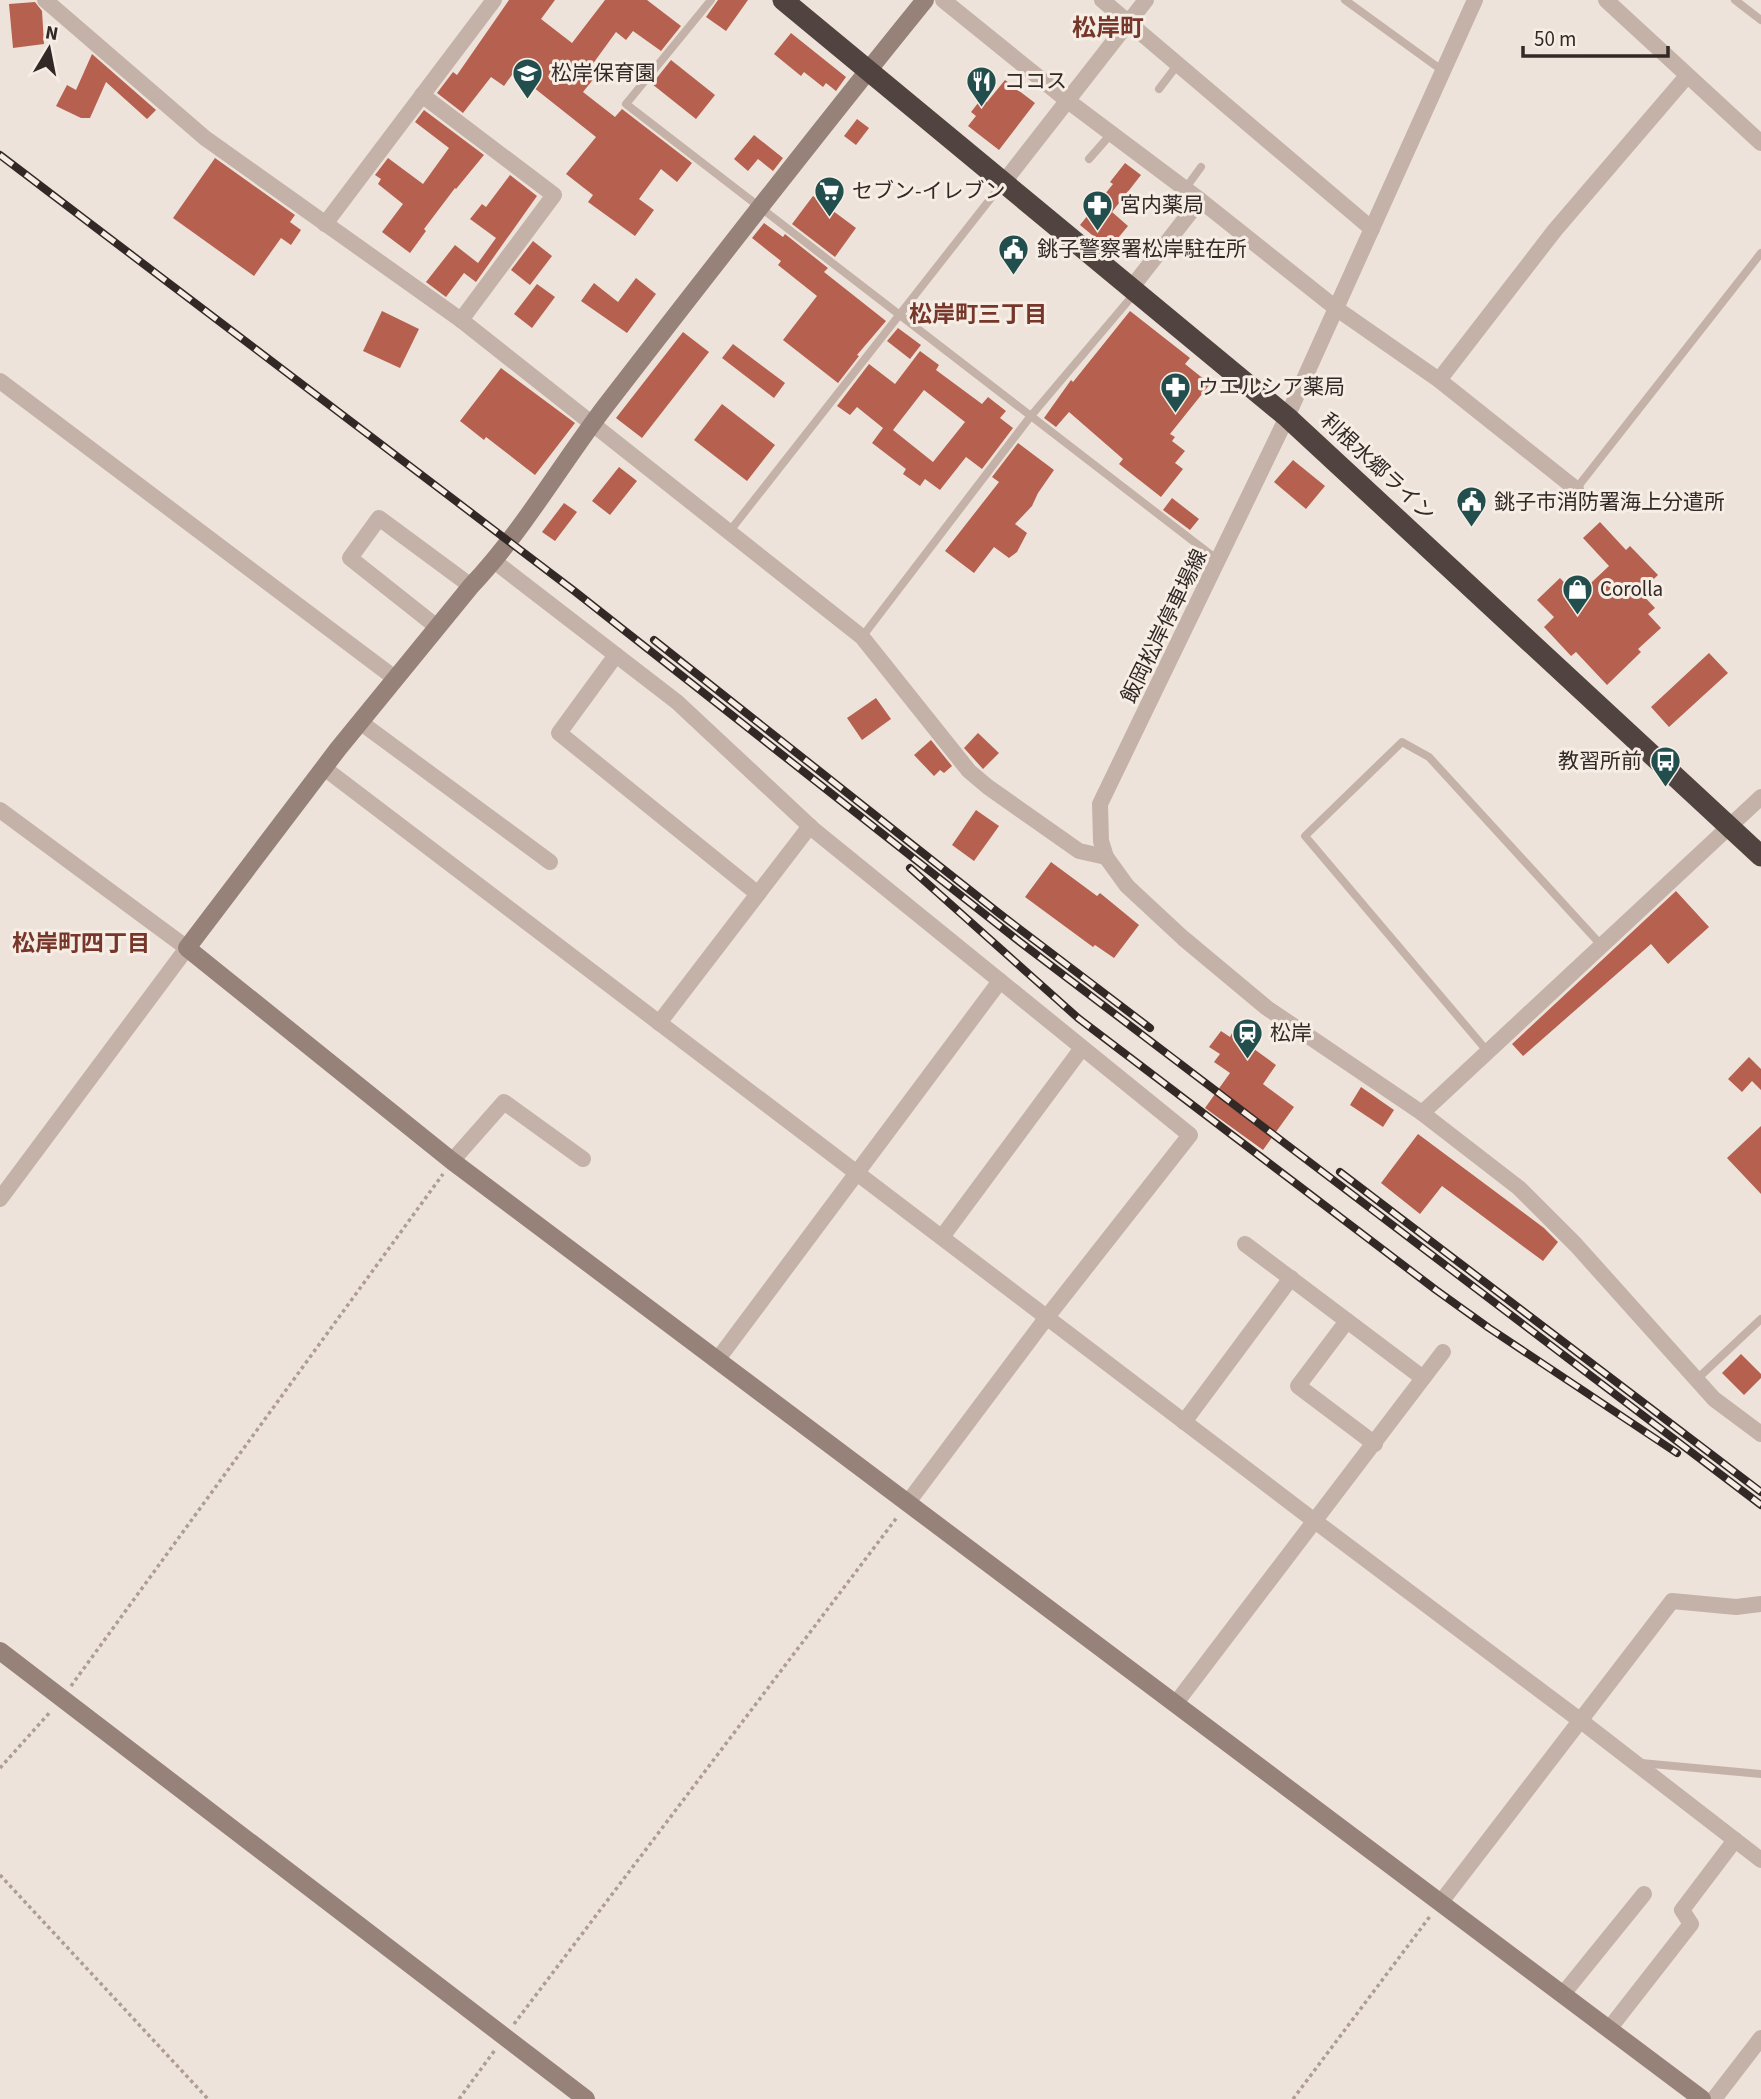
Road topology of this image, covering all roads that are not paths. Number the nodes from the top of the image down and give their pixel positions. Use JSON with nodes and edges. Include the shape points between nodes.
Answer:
{"nodes":[{"id":1,"x":45,"y":0,"type":"edge"},
{"id":2,"x":494,"y":0,"type":"edge"},
{"id":3,"x":711,"y":0,"type":"edge"},
{"id":4,"x":783,"y":0,"type":"edge"},
{"id":5,"x":925,"y":0,"type":"edge"},
{"id":6,"x":943,"y":0,"type":"edge"},
{"id":7,"x":1102,"y":0,"type":"edge"},
{"id":8,"x":1146,"y":0,"type":"edge"},
{"id":9,"x":1345,"y":0,"type":"edge"},
{"id":10,"x":1475,"y":0,"type":"edge"},
{"id":11,"x":1606,"y":0,"type":"edge"},
{"id":12,"x":1735,"y":0,"type":"edge"},
{"id":13,"x":1761,"y":20,"type":"edge"},
{"id":14,"x":1129,"y":21,"type":"junction"},
{"id":15,"x":1178,"y":63,"type":"junction"},
{"id":16,"x":868,"y":70,"type":"junction"},
{"id":17,"x":1443,"y":71,"type":"junction"},
{"id":18,"x":1687,"y":76,"type":"junction"},
{"id":19,"x":1159,"y":89,"type":"dead end"},
{"id":20,"x":422,"y":95,"type":"junction"},
{"id":21,"x":1068,"y":101,"type":"junction"},
{"id":22,"x":1111,"y":134,"type":"junction"},
{"id":23,"x":1761,"y":143,"type":"edge"},
{"id":24,"x":1089,"y":159,"type":"dead end"},
{"id":25,"x":1201,"y":167,"type":"dead end"},
{"id":26,"x":1004,"y":182,"type":"junction"},
{"id":27,"x":1185,"y":189,"type":"junction"},
{"id":28,"x":1200,"y":200,"type":"junction"},
{"id":29,"x":759,"y":207,"type":"junction"},
{"id":30,"x":326,"y":224,"type":"junction"},
{"id":31,"x":1373,"y":229,"type":"junction"},
{"id":32,"x":1761,"y":253,"type":"edge"},
{"id":33,"x":1134,"y":289,"type":"junction"},
{"id":34,"x":1336,"y":309,"type":"junction"},
{"id":35,"x":899,"y":316,"type":"junction"},
{"id":36,"x":461,"y":320,"type":"junction"},
{"id":37,"x":1439,"y":380,"type":"junction"},
{"id":38,"x":0,"y":381,"type":"edge"},
{"id":39,"x":1030,"y":417,"type":"junction"},
{"id":40,"x":1287,"y":417,"type":"junction"},
{"id":41,"x":593,"y":423,"type":"junction"},
{"id":42,"x":1576,"y":489,"type":"joint"},
{"id":43,"x":729,"y":532,"type":"junction"},
{"id":44,"x":494,"y":561,"type":"junction"},
{"id":45,"x":1219,"y":561,"type":"junction"},
{"id":46,"x":471,"y":586,"type":"junction"},
{"id":47,"x":437,"y":627,"type":"junction"},
{"id":48,"x":862,"y":637,"type":"junction"},
{"id":49,"x":616,"y":655,"type":"junction"},
{"id":50,"x":396,"y":679,"type":"junction"},
{"id":51,"x":360,"y":722,"type":"junction"},
{"id":52,"x":324,"y":768,"type":"junction"},
{"id":53,"x":1761,"y":797,"type":"edge"},
{"id":54,"x":0,"y":810,"type":"edge"},
{"id":55,"x":810,"y":826,"type":"junction"},
{"id":56,"x":1730,"y":828,"type":"junction"},
{"id":57,"x":1761,"y":856,"type":"edge"},
{"id":58,"x":1106,"y":857,"type":"junction"},
{"id":59,"x":550,"y":862,"type":"dead end"},
{"id":60,"x":758,"y":894,"type":"junction"},
{"id":61,"x":1602,"y":946,"type":"junction"},
{"id":62,"x":187,"y":948,"type":"junction"},
{"id":63,"x":1000,"y":981,"type":"junction"},
{"id":64,"x":659,"y":1023,"type":"junction"},
{"id":65,"x":1082,"y":1048,"type":"junction"},
{"id":66,"x":1488,"y":1052,"type":"junction"},
{"id":67,"x":1422,"y":1112,"type":"junction"},
{"id":68,"x":583,"y":1159,"type":"dead end"},
{"id":69,"x":452,"y":1161,"type":"junction"},
{"id":70,"x":857,"y":1173,"type":"junction"},
{"id":71,"x":0,"y":1199,"type":"edge"},
{"id":72,"x":942,"y":1237,"type":"junction"},
{"id":73,"x":1245,"y":1244,"type":"dead end"},
{"id":74,"x":1291,"y":1278,"type":"junction"},
{"id":75,"x":1046,"y":1318,"type":"junction"},
{"id":76,"x":1761,"y":1319,"type":"edge"},
{"id":77,"x":1347,"y":1321,"type":"junction"},
{"id":78,"x":1443,"y":1352,"type":"dead end"},
{"id":79,"x":718,"y":1359,"type":"junction"},
{"id":80,"x":1423,"y":1378,"type":"junction"},
{"id":81,"x":1696,"y":1380,"type":"junction"},
{"id":82,"x":1184,"y":1422,"type":"junction"},
{"id":83,"x":1761,"y":1434,"type":"edge"},
{"id":84,"x":1374,"y":1444,"type":"junction"},
{"id":85,"x":909,"y":1502,"type":"junction"},
{"id":86,"x":1315,"y":1522,"type":"junction"},
{"id":87,"x":1761,"y":1604,"type":"edge"},
{"id":88,"x":0,"y":1651,"type":"edge"},
{"id":89,"x":1177,"y":1703,"type":"junction"},
{"id":90,"x":1581,"y":1721,"type":"junction"},
{"id":91,"x":1634,"y":1762,"type":"junction"},
{"id":92,"x":1761,"y":1774,"type":"edge"},
{"id":93,"x":1735,"y":1840,"type":"junction"},
{"id":94,"x":1761,"y":1860,"type":"edge"},
{"id":95,"x":1644,"y":1894,"type":"dead end"},
{"id":96,"x":1441,"y":1902,"type":"junction"},
{"id":97,"x":1563,"y":1994,"type":"junction"},
{"id":98,"x":1609,"y":2029,"type":"junction"},
{"id":99,"x":1761,"y":2038,"type":"edge"},
{"id":100,"x":586,"y":2099,"type":"edge"},
{"id":101,"x":1702,"y":2099,"type":"edge"},
{"id":102,"x":1714,"y":2099,"type":"edge"}],
"edges":[{"from":1,"to":30,"type":"street","via":[[205,138]]},
{"from":2,"to":20,"type":"street"},
{"from":3,"to":29,"type":"lane","via":[[626,104]]},
{"from":4,"to":16,"type":"highway","name":"利根水郷ライン"},
{"from":5,"to":16,"type":"street"},
{"from":6,"to":21,"type":"street"},
{"from":7,"to":14,"type":"street"},
{"from":8,"to":14,"type":"street"},
{"from":9,"to":17,"type":"lane"},
{"from":10,"to":17,"type":"street","name":"飯岡松岸停車場線"},
{"from":11,"to":18,"type":"street"},
{"from":12,"to":13,"type":"lane"},
{"from":14,"to":15,"type":"street"},
{"from":14,"to":21,"type":"street"},
{"from":15,"to":19,"type":"lane"},
{"from":15,"to":31,"type":"street"},
{"from":16,"to":26,"type":"highway","name":"利根水郷ライン"},
{"from":16,"to":29,"type":"street"},
{"from":17,"to":31,"type":"street","name":"飯岡松岸停車場線"},
{"from":18,"to":23,"type":"street"},
{"from":18,"to":37,"type":"street","via":[[1555,230]]},
{"from":20,"to":30,"type":"street"},
{"from":20,"to":36,"type":"street","via":[[554,195]]},
{"from":21,"to":22,"type":"street"},
{"from":21,"to":26,"type":"street"},
{"from":22,"to":24,"type":"lane"},
{"from":22,"to":27,"type":"street"},
{"from":25,"to":27,"type":"lane"},
{"from":26,"to":33,"type":"highway","name":"利根水郷ライン"},
{"from":26,"to":35,"type":"lane"},
{"from":27,"to":28,"type":"street"},
{"from":28,"to":33,"type":"street"},
{"from":28,"to":34,"type":"street"},
{"from":29,"to":35,"type":"lane"},
{"from":29,"to":41,"type":"street"},
{"from":30,"to":36,"type":"street"},
{"from":31,"to":34,"type":"street","name":"飯岡松岸停車場線"},
{"from":32,"to":42,"type":"lane"},
{"from":33,"to":39,"type":"lane"},
{"from":33,"to":40,"type":"highway","name":"利根水郷ライン"},
{"from":34,"to":37,"type":"street"},
{"from":34,"to":40,"type":"street","name":"飯岡松岸停車場線"},
{"from":35,"to":39,"type":"lane"},
{"from":35,"to":43,"type":"lane"},
{"from":36,"to":41,"type":"street"},
{"from":37,"to":42,"type":"street"},
{"from":38,"to":50,"type":"street"},
{"from":39,"to":45,"type":"lane"},
{"from":39,"to":48,"type":"lane"},
{"from":40,"to":45,"type":"street","name":"飯岡松岸停車場線"},
{"from":40,"to":56,"type":"highway","name":"利根水郷ライン"},
{"from":41,"to":43,"type":"street"},
{"from":41,"to":44,"type":"street"},
{"from":43,"to":48,"type":"street"},
{"from":44,"to":46,"type":"street"},
{"from":44,"to":49,"type":"street"},
{"from":45,"to":58,"type":"street","name":"飯岡松岸停車場線","via":[[1100,804]]},
{"from":46,"to":47,"type":"street"},
{"from":46,"to":47,"type":"street","via":[[379,517],[350,558]]},
{"from":47,"to":50,"type":"street"},
{"from":48,"to":58,"type":"street","via":[[970,771],[1079,851]]},
{"from":49,"to":55,"type":"street","via":[[677,702]]},
{"from":49,"to":60,"type":"street","via":[[559,733]]},
{"from":50,"to":51,"type":"street"},
{"from":51,"to":52,"type":"street"},
{"from":51,"to":59,"type":"street"},
{"from":52,"to":62,"type":"street"},
{"from":52,"to":64,"type":"street"},
{"from":53,"to":56,"type":"street"},
{"from":54,"to":62,"type":"street"},
{"from":55,"to":60,"type":"street"},
{"from":55,"to":63,"type":"street"},
{"from":56,"to":57,"type":"highway","name":"利根水郷ライン"},
{"from":56,"to":61,"type":"street"},
{"from":58,"to":67,"type":"street","via":[[1127,886],[1268,1008]]},
{"from":60,"to":64,"type":"street"},
{"from":61,"to":66,"type":"street"},
{"from":61,"to":66,"type":"lane","via":[[1429,757],[1402,742],[1305,836]]},
{"from":62,"to":69,"type":"street"},
{"from":62,"to":71,"type":"street"},
{"from":63,"to":65,"type":"street"},
{"from":63,"to":70,"type":"street"},
{"from":64,"to":70,"type":"street"},
{"from":65,"to":72,"type":"street"},
{"from":65,"to":75,"type":"street","via":[[1190,1135]]},
{"from":66,"to":67,"type":"street"},
{"from":67,"to":81,"type":"street","via":[[1520,1188]]},
{"from":68,"to":69,"type":"street","via":[[504,1102]]},
{"from":69,"to":79,"type":"street"},
{"from":70,"to":72,"type":"street"},
{"from":70,"to":79,"type":"street"},
{"from":72,"to":75,"type":"street"},
{"from":73,"to":74,"type":"street"},
{"from":74,"to":77,"type":"street"},
{"from":74,"to":82,"type":"street"},
{"from":75,"to":82,"type":"street"},
{"from":75,"to":85,"type":"street"},
{"from":76,"to":81,"type":"lane"},
{"from":77,"to":80,"type":"street"},
{"from":77,"to":84,"type":"street","via":[[1298,1386]]},
{"from":78,"to":80,"type":"street"},
{"from":79,"to":85,"type":"street"},
{"from":80,"to":84,"type":"street"},
{"from":81,"to":83,"type":"street"},
{"from":82,"to":86,"type":"street"},
{"from":84,"to":86,"type":"street"},
{"from":85,"to":89,"type":"street"},
{"from":86,"to":89,"type":"street"},
{"from":86,"to":90,"type":"street"},
{"from":87,"to":90,"type":"street","via":[[1672,1601]]},
{"from":88,"to":100,"type":"street"},
{"from":89,"to":96,"type":"street"},
{"from":90,"to":91,"type":"street"},
{"from":90,"to":96,"type":"street"},
{"from":91,"to":92,"type":"lane"},
{"from":91,"to":93,"type":"street"},
{"from":93,"to":94,"type":"street"},
{"from":93,"to":98,"type":"street","via":[[1682,1910],[1691,1924]]},
{"from":95,"to":97,"type":"street"},
{"from":96,"to":97,"type":"street"},
{"from":97,"to":98,"type":"street"},
{"from":98,"to":101,"type":"street"},
{"from":99,"to":102,"type":"street"}]}
